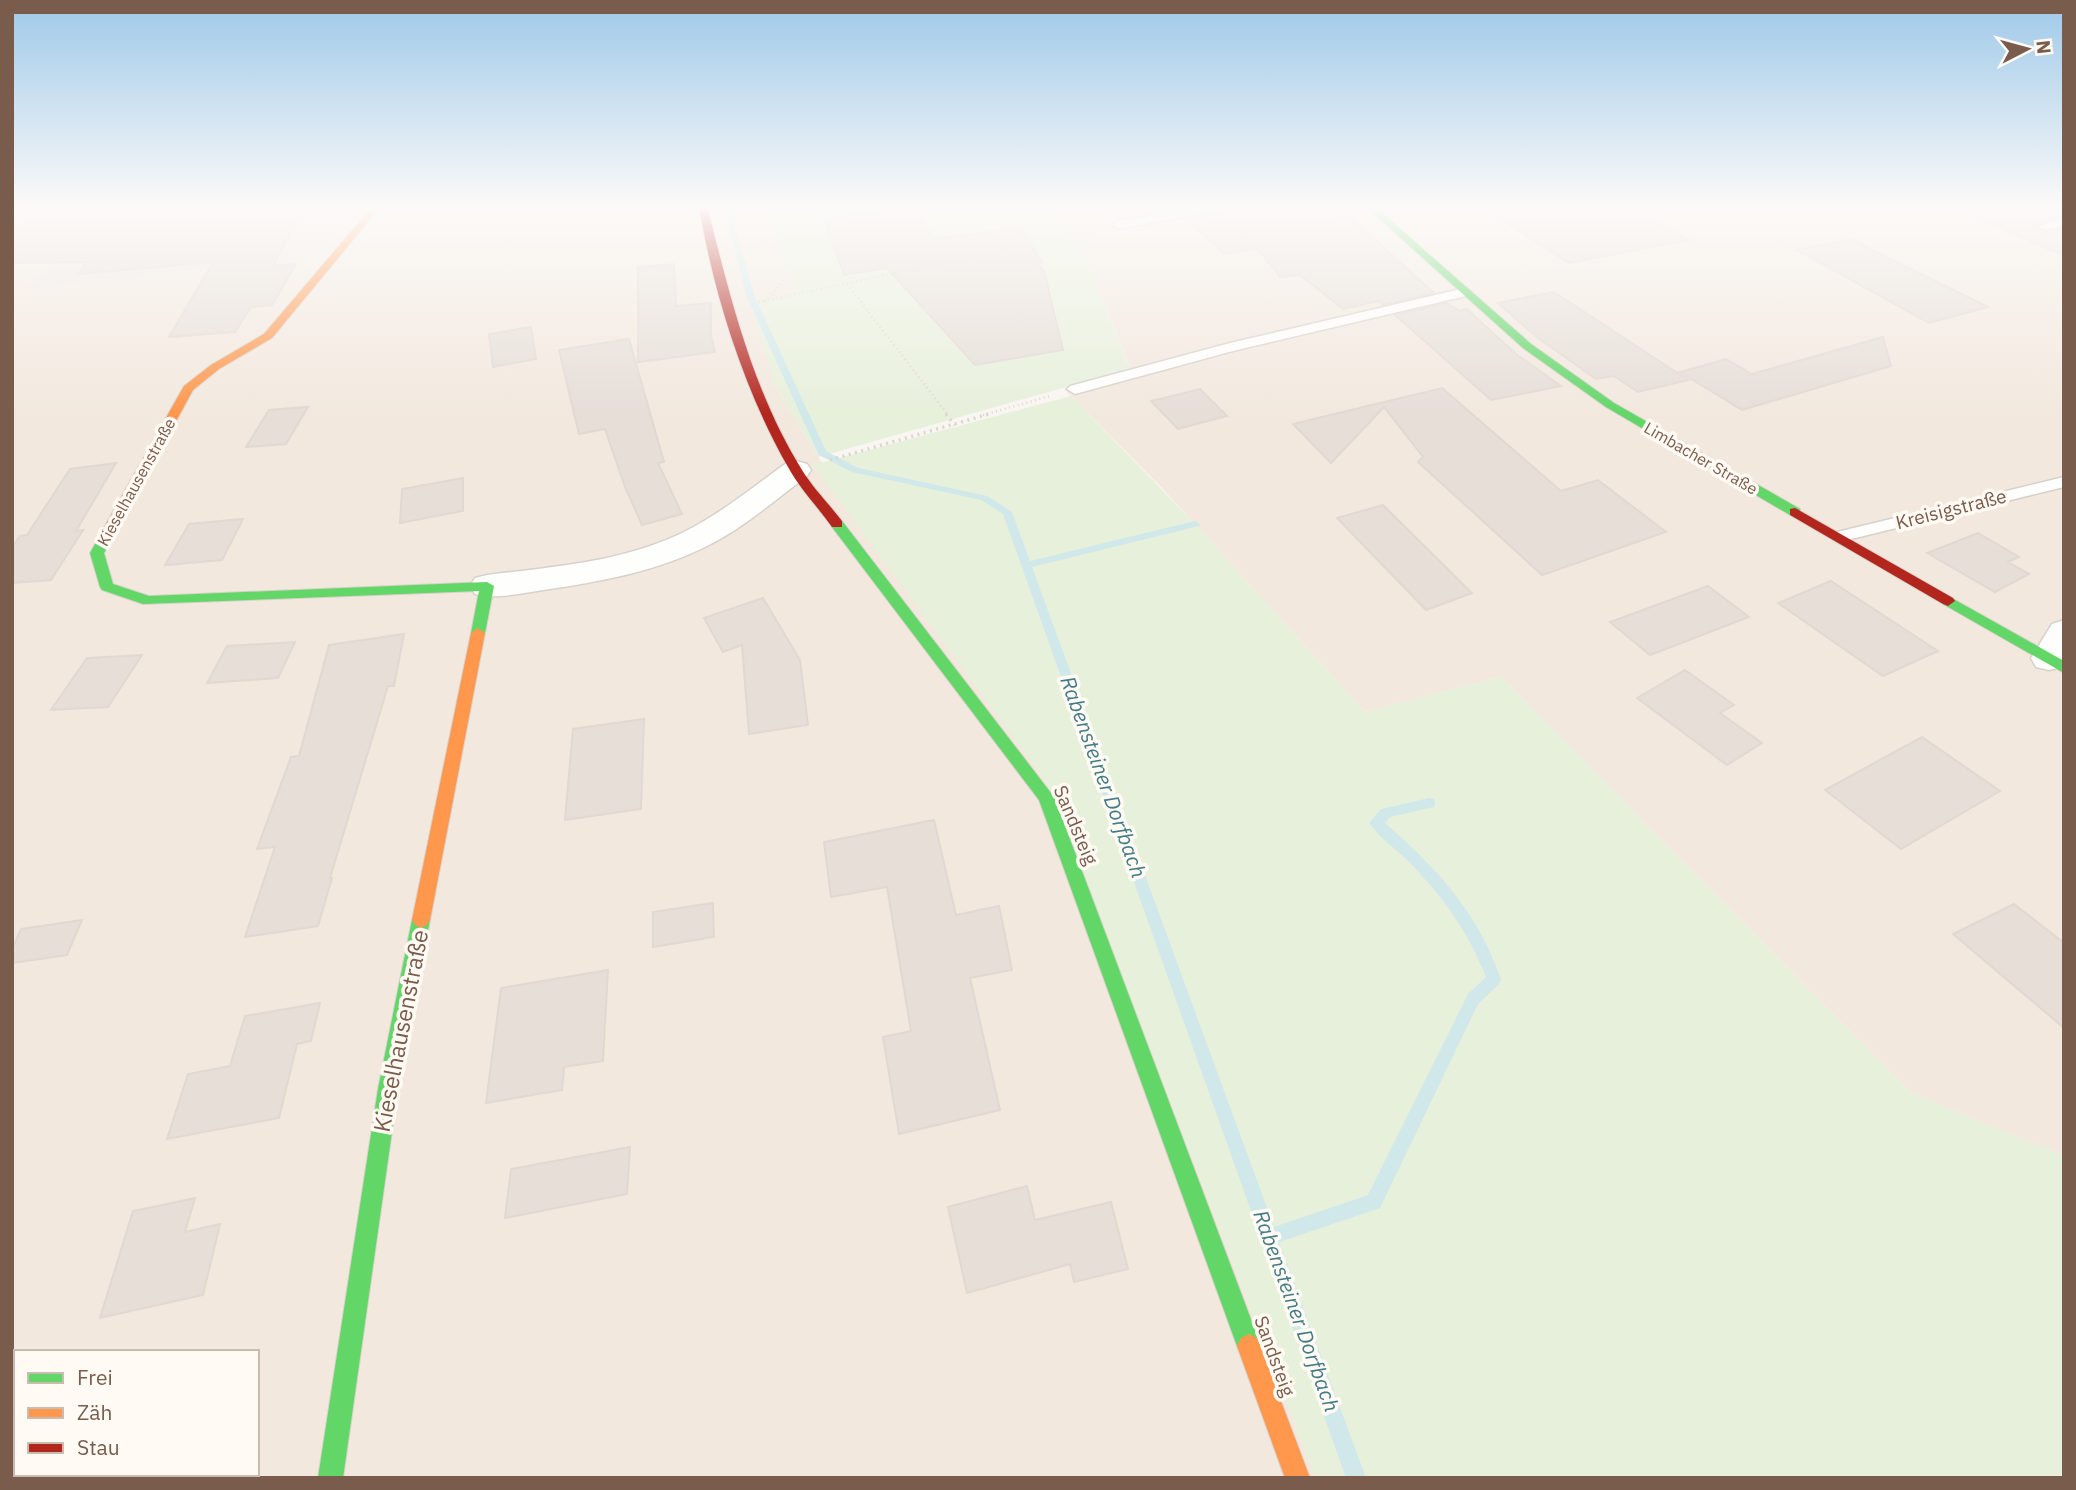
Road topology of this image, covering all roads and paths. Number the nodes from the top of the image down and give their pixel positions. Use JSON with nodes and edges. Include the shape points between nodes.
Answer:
{"nodes":[{"id":1,"x":319,"y":276,"type":"edge"},
{"id":2,"x":719,"y":276,"type":"edge"},
{"id":3,"x":886,"y":276,"type":"edge"},
{"id":4,"x":1447,"y":276,"type":"edge"},
{"id":5,"x":787,"y":278,"type":"dead end"},
{"id":6,"x":847,"y":284,"type":"junction"},
{"id":7,"x":1465,"y":292,"type":"junction"},
{"id":8,"x":1075,"y":389,"type":"joint"},
{"id":9,"x":955,"y":425,"type":"junction"},
{"id":10,"x":847,"y":454,"type":"dead end"},
{"id":11,"x":804,"y":467,"type":"junction"},
{"id":12,"x":2064,"y":482,"type":"edge"},
{"id":13,"x":1839,"y":537,"type":"junction"},
{"id":14,"x":487,"y":586,"type":"junction"},
{"id":15,"x":2059,"y":653,"type":"edge"},
{"id":16,"x":330,"y":1478,"type":"edge"},
{"id":17,"x":1298,"y":1478,"type":"edge"}],
"edges":[{"from":1,"to":14,"type":"street","name":"Kieselhausenstraße","via":[[268,337],[188,388],[97,553],[107,587],[148,601]]},
{"from":2,"to":11,"type":"street","name":"Sandsteig","via":[[750,377]]},
{"from":3,"to":6,"type":"path"},
{"from":4,"to":7,"type":"street","name":"Limbacher Straße"},
{"from":5,"to":6,"type":"path","via":[[765,301]]},
{"from":6,"to":9,"type":"path"},
{"from":7,"to":8,"type":"lane"},
{"from":7,"to":13,"type":"street","name":"Limbacher Straße","via":[[1527,346],[1610,405]]},
{"from":8,"to":9,"type":"path"},
{"from":9,"to":10,"type":"path"},
{"from":11,"to":14,"type":"street","name":"Kieselhausenstraße","via":[[725,522],[657,555],[577,574]]},
{"from":11,"to":17,"type":"street","name":"Sandsteig","via":[[1046,797]]},
{"from":12,"to":13,"type":"lane","name":"Kreisigstraße"},
{"from":13,"to":15,"type":"street","name":"Limbacher Straße"},
{"from":14,"to":16,"type":"street","name":"Kieselhausenstraße","via":[[388,1089]]}]}
